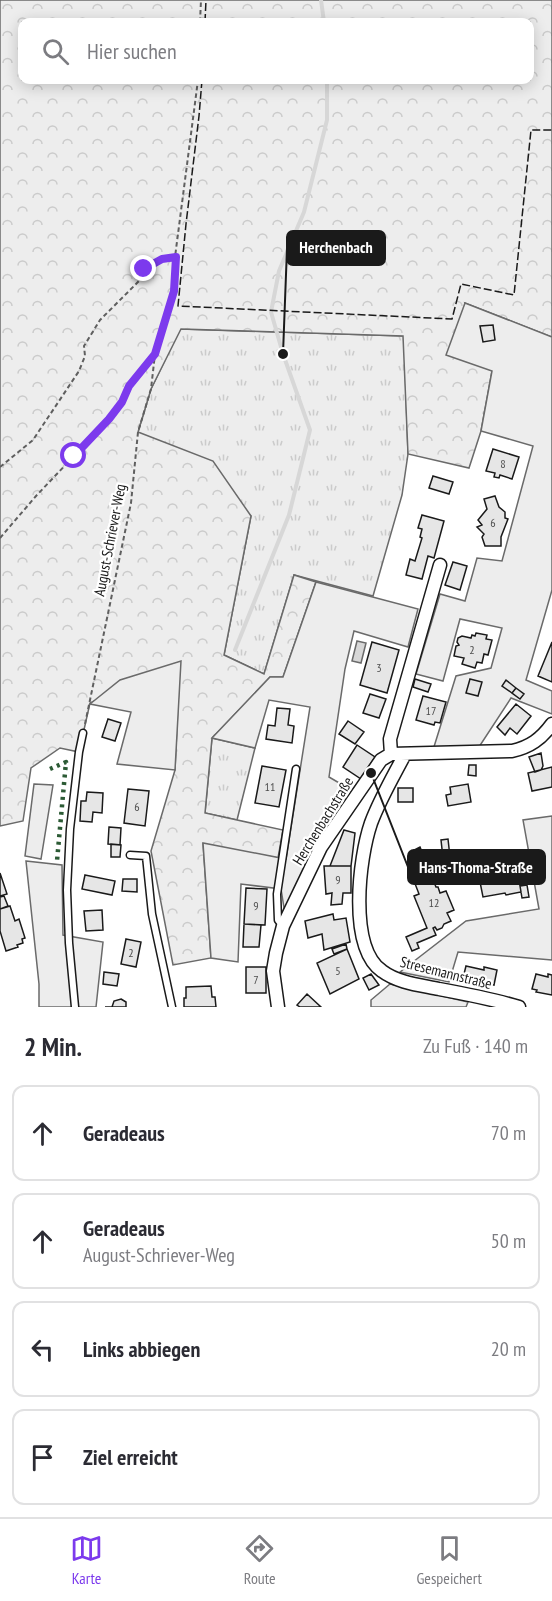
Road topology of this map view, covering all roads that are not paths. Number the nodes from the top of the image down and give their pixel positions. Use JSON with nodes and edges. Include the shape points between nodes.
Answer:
{"nodes":[{"id":1,"x":440,"y":565,"type":"dead end"},
{"id":2,"x":552,"y":724,"type":"edge"},
{"id":3,"x":83,"y":733,"type":"road end"},
{"id":4,"x":391,"y":754,"type":"junction"},
{"id":5,"x":405,"y":754,"type":"junction"},
{"id":6,"x":296,"y":769,"type":"dead end"},
{"id":7,"x":130,"y":855,"type":"dead end"},
{"id":8,"x":283,"y":926,"type":"junction"},
{"id":9,"x":75,"y":1007,"type":"edge"},
{"id":10,"x":172,"y":1007,"type":"edge"},
{"id":11,"x":278,"y":1007,"type":"edge"},
{"id":12,"x":519,"y":1007,"type":"edge"}],
"edges":[{"from":1,"to":4,"type":"street","via":[[390,740]]},
{"from":2,"to":5,"type":"street","via":[[540,739],[512,751]]},
{"from":3,"to":9,"type":"lane","via":[[70,829],[67,890]]},
{"from":4,"to":5,"type":"street"},
{"from":4,"to":8,"type":"street","name":"Herchenbachstraße","via":[[371,773],[321,847]]},
{"from":5,"to":12,"type":"street","name":"Stresemannstraße","via":[[381,800],[365,843],[359,909],[367,951],[383,972],[396,978]]},
{"from":6,"to":8,"type":"lane","via":[[277,894],[278,920]]},
{"from":7,"to":10,"type":"lane","via":[[146,856],[152,914]]},
{"from":8,"to":11,"type":"street","name":"Herchenbachstraße","via":[[273,971]]}]}
